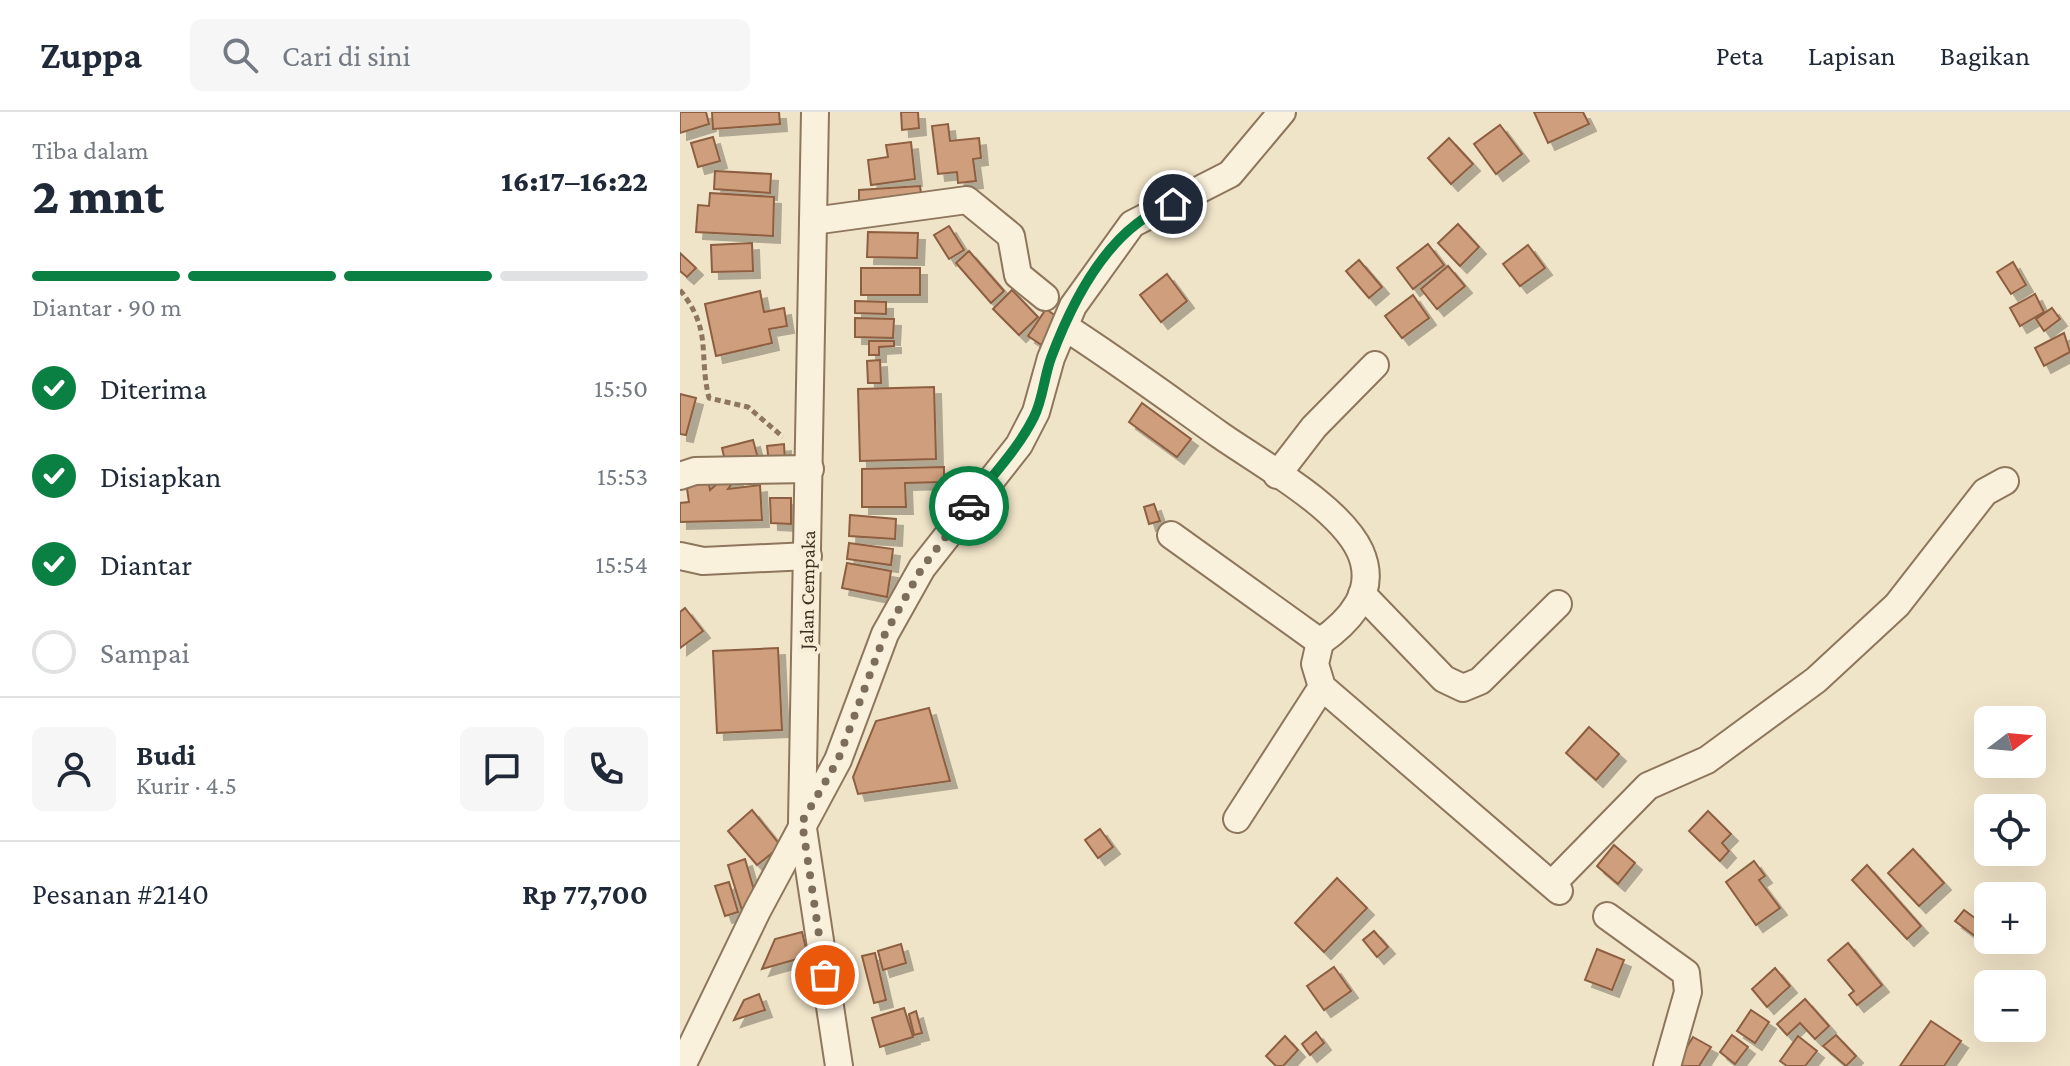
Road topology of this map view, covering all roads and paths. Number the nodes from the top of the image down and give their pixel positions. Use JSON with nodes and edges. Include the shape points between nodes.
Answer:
{"nodes":[{"id":1,"x":815,"y":112,"type":"edge"},
{"id":2,"x":1282,"y":112,"type":"edge"},
{"id":3,"x":813,"y":221,"type":"junction"},
{"id":4,"x":680,"y":290,"type":"edge"},
{"id":5,"x":1045,"y":297,"type":"dead end"},
{"id":6,"x":1065,"y":327,"type":"junction"},
{"id":7,"x":1375,"y":365,"type":"dead end"},
{"id":8,"x":811,"y":441,"type":"junction"},
{"id":9,"x":810,"y":469,"type":"junction"},
{"id":10,"x":1277,"y":475,"type":"junction"},
{"id":11,"x":680,"y":476,"type":"edge"},
{"id":12,"x":2005,"y":481,"type":"dead end"},
{"id":13,"x":1171,"y":535,"type":"dead end"},
{"id":14,"x":680,"y":556,"type":"edge"},
{"id":15,"x":808,"y":556,"type":"junction"},
{"id":16,"x":1362,"y":594,"type":"junction"},
{"id":17,"x":1558,"y":604,"type":"dead end"},
{"id":18,"x":1320,"y":642,"type":"junction"},
{"id":19,"x":1322,"y":687,"type":"junction"},
{"id":20,"x":1237,"y":819,"type":"dead end"},
{"id":21,"x":802,"y":822,"type":"junction"},
{"id":22,"x":1607,"y":916,"type":"dead end"},
{"id":23,"x":682,"y":1066,"type":"edge"},
{"id":24,"x":839,"y":1066,"type":"edge"},
{"id":25,"x":1667,"y":1066,"type":"edge"}],
"edges":[{"from":1,"to":3,"type":"street","name":"Jalan Cempaka"},
{"from":2,"to":6,"type":"street","via":[[1230,174],[1132,224]]},
{"from":3,"to":5,"type":"street","via":[[967,200],[1011,236],[1018,275]]},
{"from":3,"to":8,"type":"street","name":"Jalan Cempaka"},
{"from":4,"to":8,"type":"path","via":[[698,317],[706,345],[709,398],[748,407],[786,440]]},
{"from":6,"to":10,"type":"street"},
{"from":6,"to":21,"type":"street","via":[[1019,445],[922,568],[885,634],[838,760]]},
{"from":7,"to":10,"type":"street","via":[[1314,427]]},
{"from":8,"to":9,"type":"street","name":"Jalan Cempaka"},
{"from":9,"to":11,"type":"street","via":[[695,471]]},
{"from":9,"to":15,"type":"street","name":"Jalan Cempaka"},
{"from":10,"to":16,"type":"street","via":[[1326,511],[1359,549],[1366,578]]},
{"from":12,"to":19,"type":"street","via":[[1985,492],[1897,605],[1816,680],[1707,760],[1648,786],[1556,887]]},
{"from":13,"to":18,"type":"street"},
{"from":14,"to":15,"type":"street","via":[[703,561]]},
{"from":15,"to":21,"type":"street","name":"Jalan Cempaka"},
{"from":16,"to":17,"type":"street","via":[[1444,679],[1463,688],[1480,681]]},
{"from":16,"to":18,"type":"street","via":[[1348,623]]},
{"from":18,"to":19,"type":"street","via":[[1315,664]]},
{"from":19,"to":20,"type":"street"},
{"from":21,"to":23,"type":"street"},
{"from":21,"to":24,"type":"street","name":"Jalan Cempaka"},
{"from":22,"to":25,"type":"street","via":[[1686,973],[1688,992]]}]}
